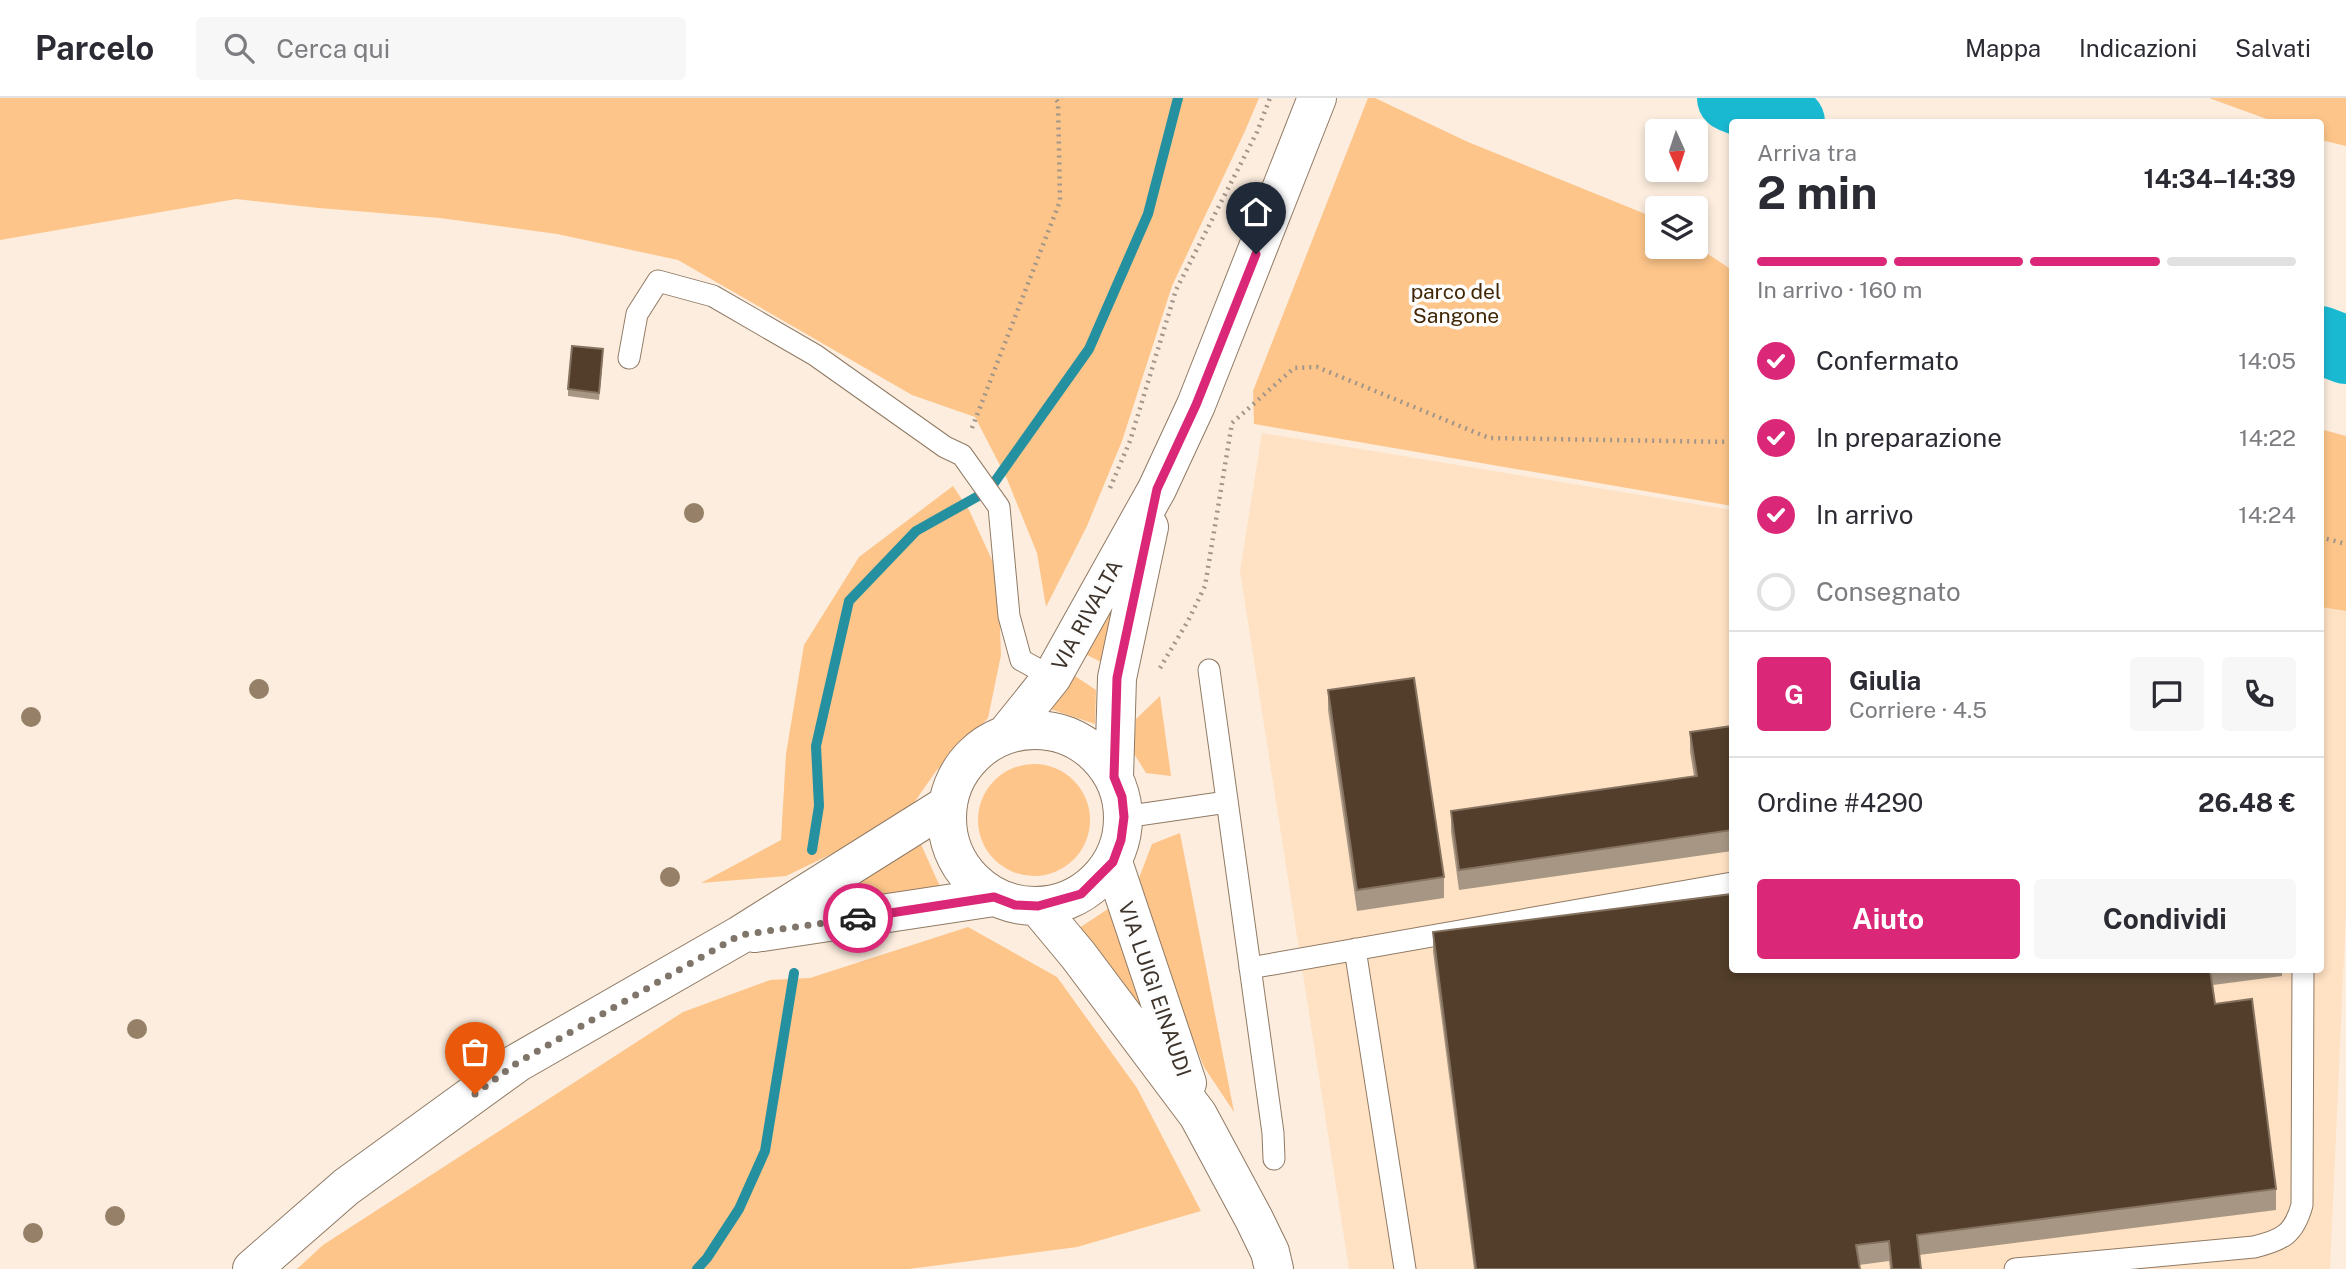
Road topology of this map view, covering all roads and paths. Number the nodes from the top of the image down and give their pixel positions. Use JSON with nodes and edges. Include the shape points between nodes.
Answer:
{"nodes":[{"id":1,"x":1055,"y":98,"type":"edge"},
{"id":2,"x":1270,"y":98,"type":"edge"},
{"id":3,"x":1311,"y":113,"type":"edge"},
{"id":4,"x":629,"y":359,"type":"dead end"},
{"id":5,"x":1729,"y":442,"type":"edge"},
{"id":6,"x":962,"y":455,"type":"junction"},
{"id":7,"x":1157,"y":489,"type":"junction"},
{"id":8,"x":1109,"y":490,"type":"dead end"},
{"id":9,"x":2324,"y":538,"type":"edge"},
{"id":10,"x":2346,"y":544,"type":"edge"},
{"id":11,"x":1209,"y":670,"type":"dead end"},
{"id":12,"x":1052,"y":677,"type":"junction"},
{"id":13,"x":1117,"y":678,"type":"junction"},
{"id":14,"x":1007,"y":733,"type":"junction"},
{"id":15,"x":1114,"y":777,"type":"junction"},
{"id":16,"x":1227,"y":802,"type":"junction"},
{"id":17,"x":947,"y":805,"type":"junction"},
{"id":18,"x":1124,"y":817,"type":"junction"},
{"id":19,"x":1113,"y":862,"type":"junction"},
{"id":20,"x":1729,"y":884,"type":"edge"},
{"id":21,"x":994,"y":897,"type":"junction"},
{"id":22,"x":1038,"y":906,"type":"junction"},
{"id":23,"x":740,"y":935,"type":"junction"},
{"id":24,"x":1355,"y":949,"type":"junction"},
{"id":25,"x":1250,"y":968,"type":"junction"},
{"id":26,"x":2304,"y":973,"type":"edge"},
{"id":27,"x":1198,"y":1115,"type":"junction"},
{"id":28,"x":1274,"y":1159,"type":"dead end"},
{"id":29,"x":252,"y":1269,"type":"edge"},
{"id":30,"x":1274,"y":1269,"type":"edge"},
{"id":31,"x":1405,"y":1269,"type":"edge"},
{"id":32,"x":2015,"y":1269,"type":"edge"}],
"edges":[{"from":1,"to":6,"type":"path","via":[[1059,102],[1060,201]]},
{"from":2,"to":8,"type":"path","via":[[1176,290],[1130,442]]},
{"from":3,"to":7,"type":"main road","name":"VIA RIVALTA","via":[[1196,405]]},
{"from":4,"to":6,"type":"lane","via":[[637,314],[658,281],[713,296],[815,355]]},
{"from":5,"to":13,"type":"path","via":[[1489,438],[1317,367],[1294,368],[1232,424],[1205,586],[1188,621],[1150,685]]},
{"from":6,"to":12,"type":"lane","via":[[999,507],[1009,616],[1021,660]]},
{"from":7,"to":12,"type":"main road","name":"VIA RIVALTA"},
{"from":7,"to":13,"type":"main road","name":"VIA RIVALTA"},
{"from":9,"to":10,"type":"path"},
{"from":11,"to":16,"type":"lane"},
{"from":12,"to":14,"type":"main road","name":"VIA RIVALTA"},
{"from":13,"to":15,"type":"main road","name":"VIA RIVALTA"},
{"from":14,"to":15,"type":"main road","name":"VIA RIVALTA","via":[[1039,729],[1069,736],[1095,753]]},
{"from":14,"to":17,"type":"main road","name":"VIA RIVALTA","via":[[979,749],[957,774]]},
{"from":15,"to":18,"type":"main road","name":"VIA RIVALTA"},
{"from":16,"to":18,"type":"lane"},
{"from":16,"to":25,"type":"lane"},
{"from":17,"to":21,"type":"main road","name":"VIA RIVALTA","via":[[949,841],[965,874]]},
{"from":17,"to":23,"type":"main road"},
{"from":18,"to":19,"type":"main road","name":"VIA RIVALTA"},
{"from":19,"to":22,"type":"main road","name":"VIA RIVALTA","via":[[1081,894]]},
{"from":19,"to":27,"type":"main road","name":"VIA LUIGI EINAUDI"},
{"from":20,"to":24,"type":"lane"},
{"from":21,"to":22,"type":"main road","name":"VIA RIVALTA","via":[[1015,905]]},
{"from":21,"to":23,"type":"main road"},
{"from":22,"to":27,"type":"main road","name":"VIA LUIGI EINAUDI"},
{"from":23,"to":29,"type":"main road","via":[[517,1063],[346,1187]]},
{"from":24,"to":25,"type":"lane"},
{"from":24,"to":31,"type":"lane"},
{"from":25,"to":28,"type":"lane"},
{"from":26,"to":32,"type":"lane","via":[[2301,1205],[2297,1222],[2287,1235],[2254,1247]]},
{"from":27,"to":30,"type":"main road","name":"VIA LUIGI EINAUDI","via":[[1254,1219]]}]}
